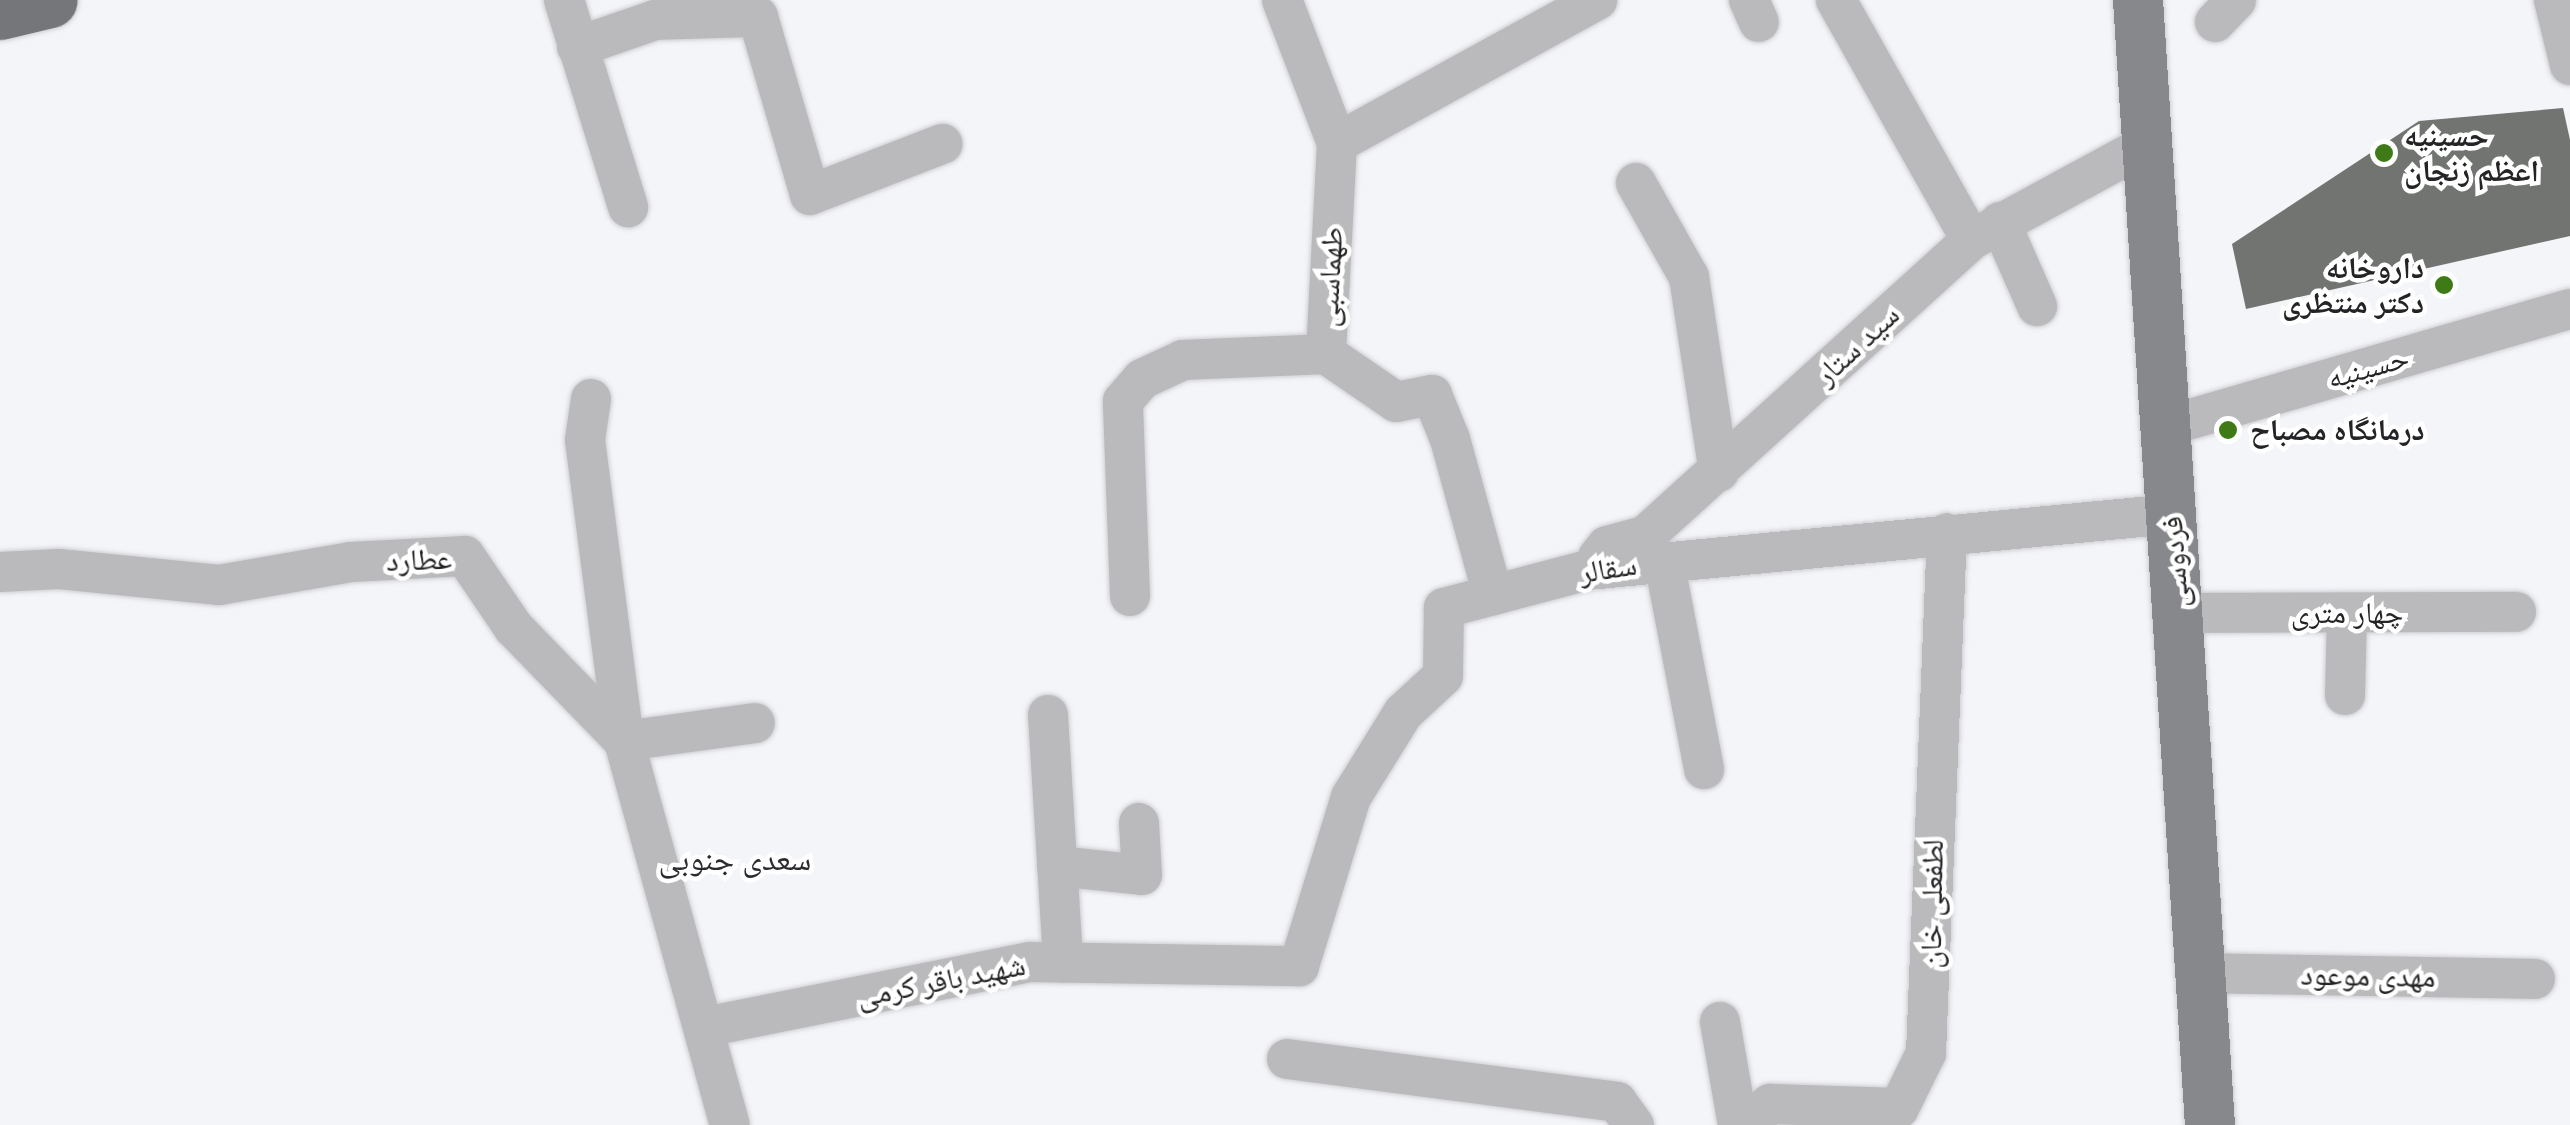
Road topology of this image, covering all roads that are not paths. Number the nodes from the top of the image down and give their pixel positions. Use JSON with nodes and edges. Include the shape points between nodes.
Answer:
{"nodes":[{"id":1,"x":50,"y":0,"type":"edge"},
{"id":2,"x":564,"y":0,"type":"edge"},
{"id":3,"x":1282,"y":0,"type":"edge"},
{"id":4,"x":1597,"y":0,"type":"edge"},
{"id":5,"x":1836,"y":0,"type":"edge"},
{"id":6,"x":2138,"y":0,"type":"edge"},
{"id":7,"x":2554,"y":0,"type":"edge"},
{"id":8,"x":0,"y":12,"type":"edge"},
{"id":9,"x":577,"y":46,"type":"junction"},
{"id":10,"x":2570,"y":66,"type":"edge"},
{"id":11,"x":1337,"y":143,"type":"junction"},
{"id":12,"x":942,"y":144,"type":"dead end"},
{"id":13,"x":2148,"y":144,"type":"junction"},
{"id":14,"x":1636,"y":183,"type":"dead end"},
{"id":15,"x":628,"y":208,"type":"dead end"},
{"id":16,"x":1985,"y":231,"type":"junction"},
{"id":17,"x":2037,"y":306,"type":"dead end"},
{"id":18,"x":2569,"y":313,"type":"edge"},
{"id":19,"x":1326,"y":354,"type":"junction"},
{"id":20,"x":591,"y":400,"type":"dead end"},
{"id":21,"x":2167,"y":426,"type":"junction"},
{"id":22,"x":1719,"y":472,"type":"junction"},
{"id":23,"x":2172,"y":514,"type":"junction"},
{"id":24,"x":1946,"y":533,"type":"junction"},
{"id":25,"x":1664,"y":561,"type":"junction"},
{"id":26,"x":1588,"y":570,"type":"junction"},
{"id":27,"x":0,"y":572,"type":"edge"},
{"id":28,"x":1492,"y":595,"type":"junction"},
{"id":29,"x":1130,"y":596,"type":"dead end"},
{"id":30,"x":2348,"y":612,"type":"junction"},
{"id":31,"x":2516,"y":612,"type":"dead end"},
{"id":32,"x":2178,"y":613,"type":"junction"},
{"id":33,"x":2345,"y":695,"type":"dead end"},
{"id":34,"x":1048,"y":715,"type":"dead end"},
{"id":35,"x":755,"y":723,"type":"dead end"},
{"id":36,"x":624,"y":741,"type":"junction"},
{"id":37,"x":1704,"y":769,"type":"dead end"},
{"id":38,"x":1139,"y":823,"type":"dead end"},
{"id":39,"x":1057,"y":866,"type":"junction"},
{"id":40,"x":1063,"y":963,"type":"junction"},
{"id":41,"x":1299,"y":966,"type":"joint"},
{"id":42,"x":2201,"y":973,"type":"junction"},
{"id":43,"x":2535,"y":978,"type":"dead end"},
{"id":44,"x":1720,"y":1022,"type":"dead end"},
{"id":45,"x":705,"y":1027,"type":"junction"},
{"id":46,"x":1287,"y":1059,"type":"dead end"},
{"id":47,"x":730,"y":1125,"type":"edge"},
{"id":48,"x":1634,"y":1125,"type":"edge"},
{"id":49,"x":1742,"y":1125,"type":"edge"},
{"id":50,"x":2210,"y":1125,"type":"edge"}],
"edges":[{"from":1,"to":8,"type":"highway"},
{"from":2,"to":9,"type":"street"},
{"from":3,"to":11,"type":"street","name":"طهماسبی"},
{"from":4,"to":11,"type":"street"},
{"from":5,"to":16,"type":"street"},
{"from":6,"to":13,"type":"main road","name":"فردوسی"},
{"from":7,"to":10,"type":"street"},
{"from":9,"to":12,"type":"street","via":[[655,20],[758,17],[810,194]]},
{"from":9,"to":15,"type":"street"},
{"from":11,"to":19,"type":"street","name":"طهماسبی"},
{"from":13,"to":16,"type":"street","name":"سید ستار"},
{"from":13,"to":21,"type":"main road","name":"فردوسی"},
{"from":14,"to":22,"type":"street","via":[[1689,277]]},
{"from":16,"to":17,"type":"street"},
{"from":16,"to":22,"type":"street","name":"سید ستار"},
{"from":18,"to":21,"type":"street","name":"حسینیه"},
{"from":19,"to":28,"type":"street","name":"طهماسبی","via":[[1396,402],[1432,394]]},
{"from":19,"to":29,"type":"street","via":[[1182,360],[1142,379],[1122,401]]},
{"from":20,"to":36,"type":"street","via":[[584,440]]},
{"from":21,"to":23,"type":"main road","name":"فردوسی"},
{"from":22,"to":26,"type":"street","name":"سید ستار","via":[[1645,536],[1607,546]]},
{"from":23,"to":24,"type":"street","name":"سقالر"},
{"from":23,"to":32,"type":"main road","name":"فردوسی"},
{"from":24,"to":25,"type":"street","name":"سقالر"},
{"from":24,"to":49,"type":"street","name":"لطفعلی خان","via":[[1926,1053],[1898,1108],[1770,1104]]},
{"from":25,"to":26,"type":"street","name":"سقالر"},
{"from":25,"to":37,"type":"street"},
{"from":26,"to":28,"type":"street","name":"سقالر"},
{"from":27,"to":36,"type":"street","name":"عطارد","via":[[59,569],[220,584],[352,562],[465,556],[514,628]]},
{"from":28,"to":41,"type":"street","name":"سقالر","via":[[1444,608],[1444,676],[1403,714],[1351,796]]},
{"from":30,"to":31,"type":"street","name":"چهار متری"},
{"from":30,"to":32,"type":"street","name":"چهار متری"},
{"from":30,"to":33,"type":"street"},
{"from":32,"to":42,"type":"main road","name":"فردوسی"},
{"from":34,"to":39,"type":"street"},
{"from":35,"to":36,"type":"street"},
{"from":36,"to":45,"type":"street"},
{"from":38,"to":39,"type":"street","via":[[1142,876]]},
{"from":39,"to":40,"type":"street"},
{"from":40,"to":41,"type":"street","name":"شهید باقر کرمی"},
{"from":40,"to":45,"type":"street","name":"شهید باقر کرمی","via":[[1030,962]]},
{"from":42,"to":43,"type":"street","name":"مهدی موعود"},
{"from":42,"to":50,"type":"main road","name":"فردوسی"},
{"from":44,"to":49,"type":"street"},
{"from":45,"to":47,"type":"street"},
{"from":46,"to":48,"type":"street","via":[[1617,1102]]}]}
